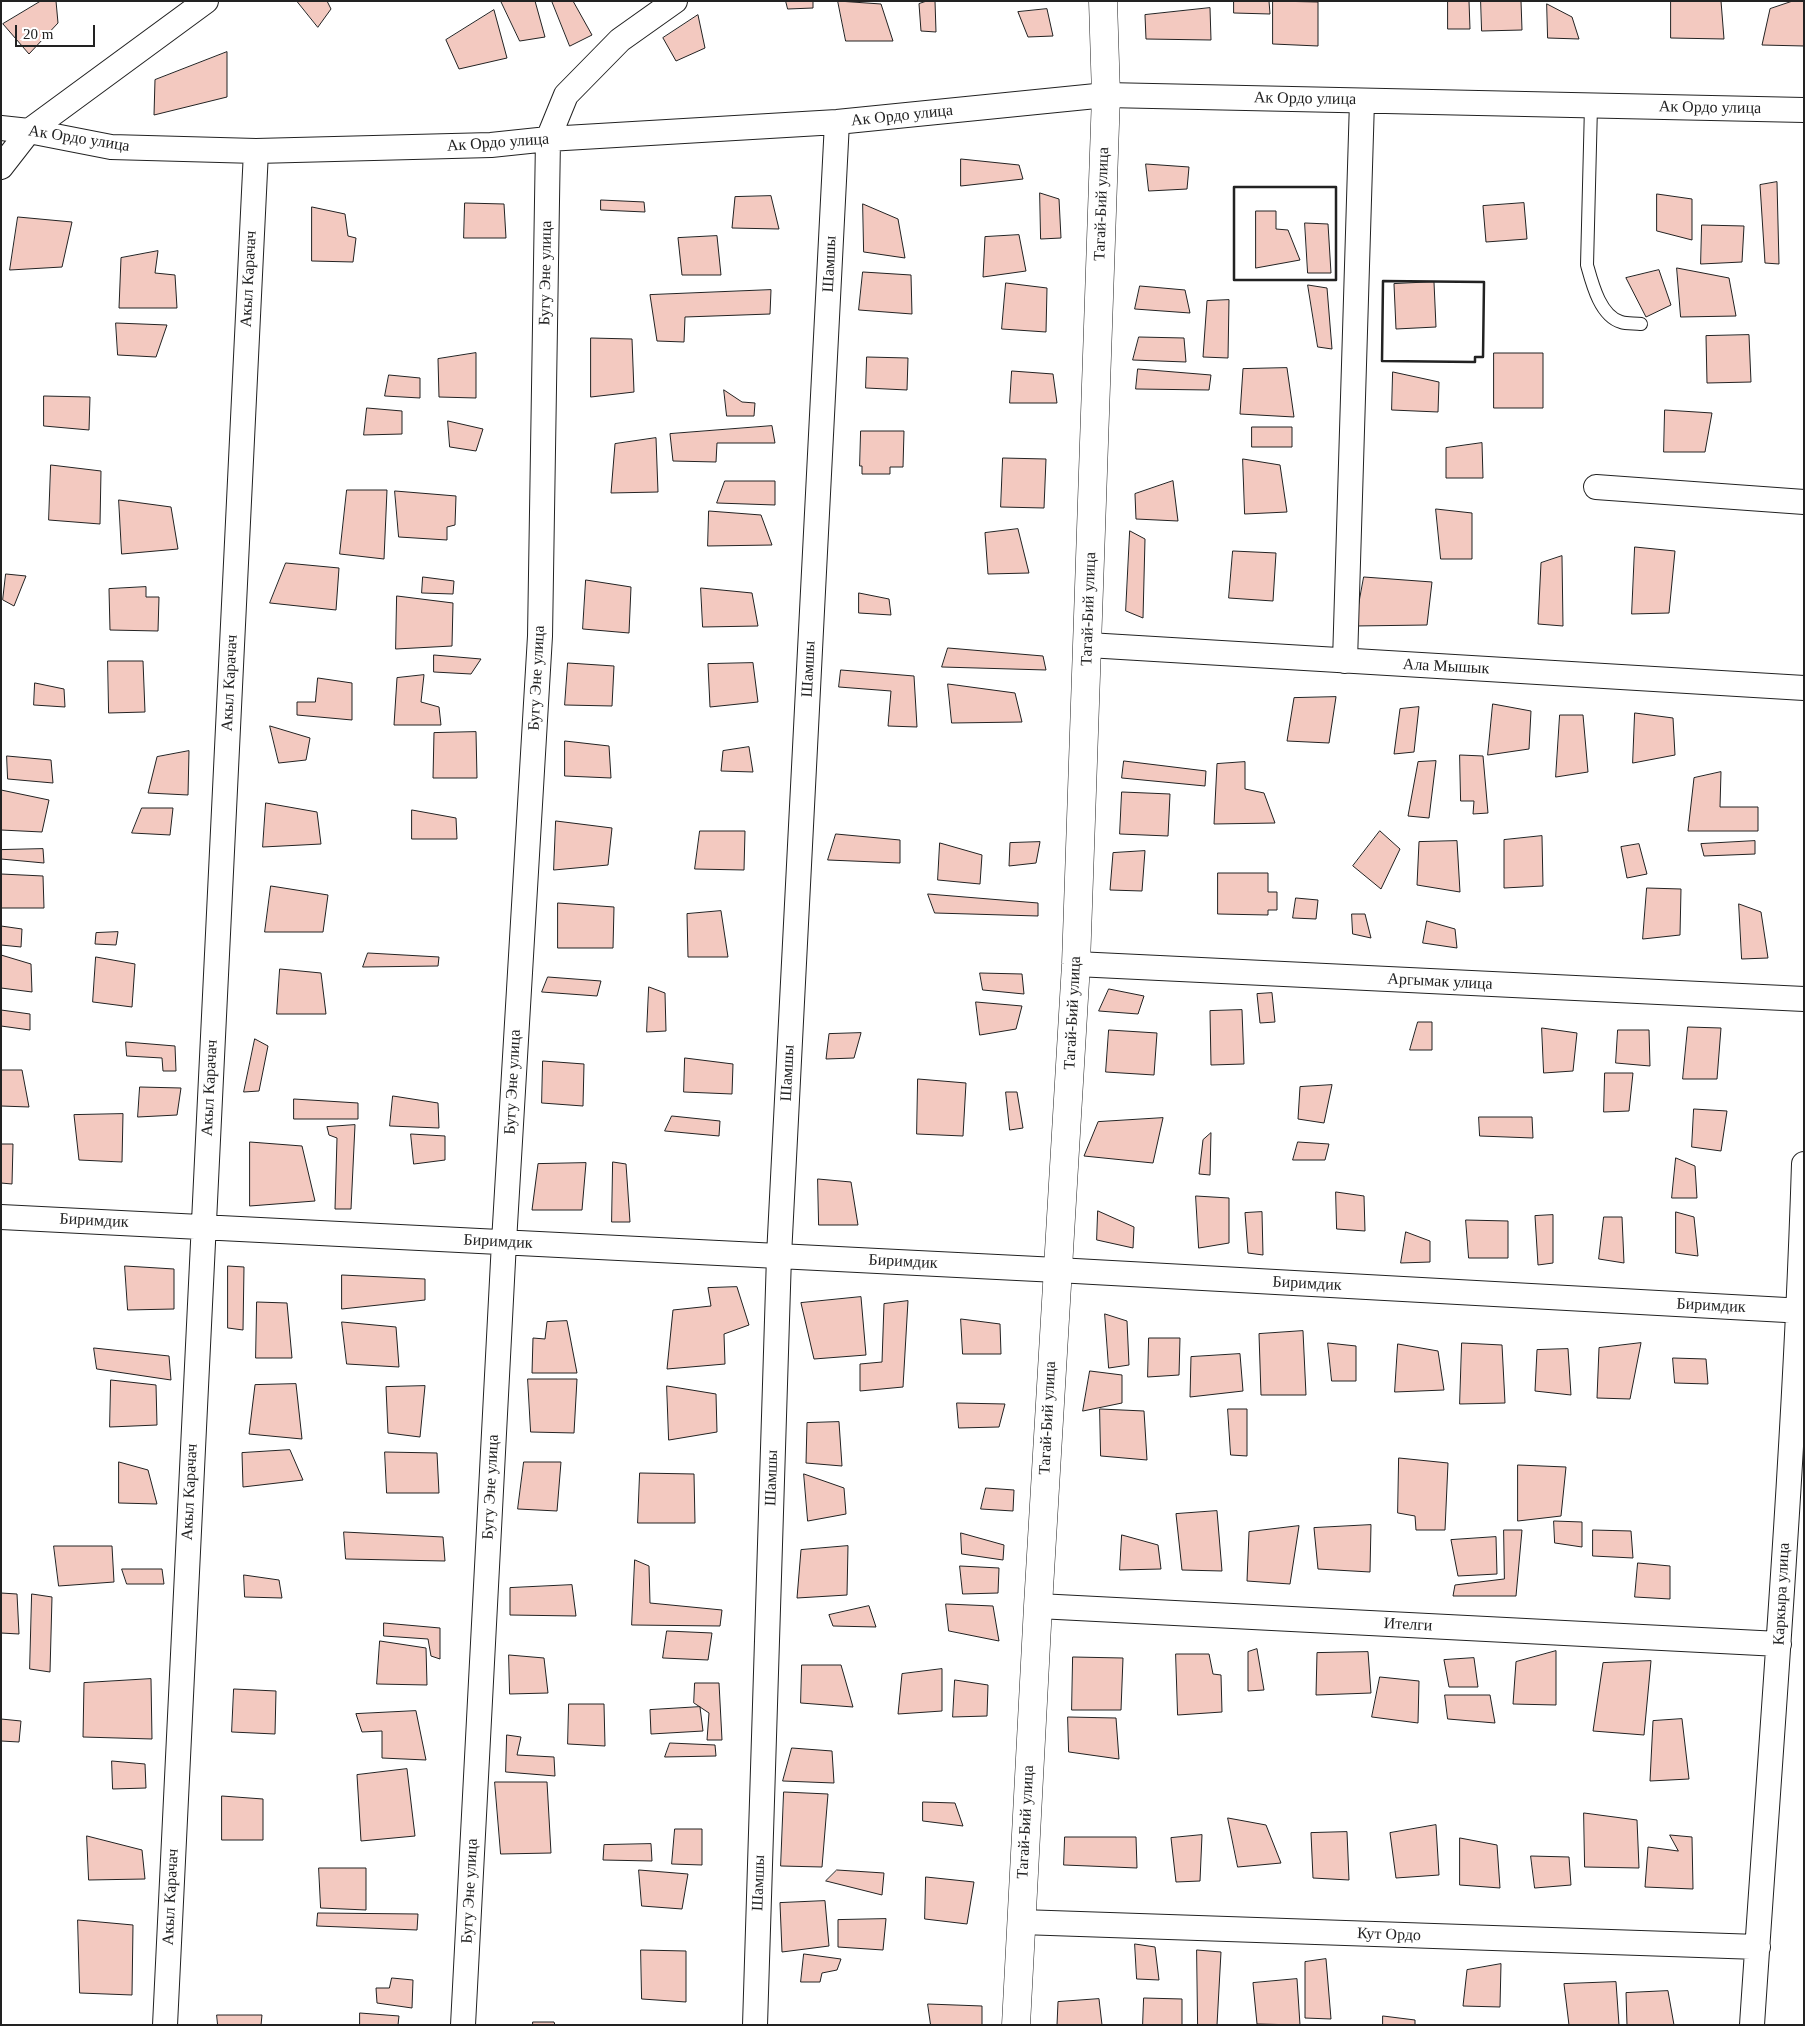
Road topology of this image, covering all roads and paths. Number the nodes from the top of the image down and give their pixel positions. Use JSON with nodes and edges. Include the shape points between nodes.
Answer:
{"nodes":[{"id":1,"x":206,"y":1,"type":"edge"},
{"id":2,"x":675,"y":1,"type":"edge"},
{"id":3,"x":1103,"y":1,"type":"edge"},
{"id":4,"x":1106,"y":95,"type":"junction"},
{"id":5,"x":1362,"y":101,"type":"junction"},
{"id":6,"x":1591,"y":106,"type":"junction"},
{"id":7,"x":1804,"y":110,"type":"edge"},
{"id":8,"x":837,"y":122,"type":"junction"},
{"id":9,"x":1,"y":128,"type":"edge"},
{"id":10,"x":29,"y":130,"type":"junction"},
{"id":11,"x":548,"y":139,"type":"junction"},
{"id":12,"x":256,"y":151,"type":"junction"},
{"id":13,"x":1,"y":167,"type":"edge"},
{"id":14,"x":1641,"y":324,"type":"dead end"},
{"id":15,"x":1596,"y":488,"type":"dead end"},
{"id":16,"x":1804,"y":502,"type":"edge"},
{"id":17,"x":1088,"y":646,"type":"junction"},
{"id":18,"x":1345,"y":661,"type":"junction"},
{"id":19,"x":1804,"y":688,"type":"edge"},
{"id":20,"x":1076,"y":964,"type":"junction"},
{"id":21,"x":1804,"y":999,"type":"edge"},
{"id":22,"x":1804,"y":1164,"type":"edge"},
{"id":23,"x":1,"y":1217,"type":"edge"},
{"id":24,"x":203,"y":1227,"type":"junction"},
{"id":25,"x":504,"y":1242,"type":"junction"},
{"id":26,"x":779,"y":1256,"type":"junction"},
{"id":27,"x":1057,"y":1270,"type":"junction"},
{"id":28,"x":1801,"y":1311,"type":"edge"},
{"id":29,"x":1038,"y":1606,"type":"junction"},
{"id":30,"x":1779,"y":1644,"type":"junction"},
{"id":31,"x":1021,"y":1922,"type":"junction"},
{"id":32,"x":1758,"y":1947,"type":"junction"},
{"id":33,"x":166,"y":2025,"type":"edge"},
{"id":34,"x":463,"y":2025,"type":"edge"},
{"id":35,"x":755,"y":2025,"type":"edge"},
{"id":36,"x":1016,"y":2025,"type":"edge"},
{"id":37,"x":1752,"y":2025,"type":"edge"}],
"edges":[{"from":1,"to":10,"type":"street"},
{"from":2,"to":11,"type":"street","via":[[620,40],[566,95]]},
{"from":3,"to":4,"type":"street","name":"Тагай-Бий улица"},
{"from":4,"to":5,"type":"street","name":"Ак Ордо улица"},
{"from":4,"to":8,"type":"street","name":"Ак Ордо улица"},
{"from":4,"to":17,"type":"street","name":"Тагай-Бий улица"},
{"from":5,"to":6,"type":"street","name":"Ак Ордо улица"},
{"from":5,"to":18,"type":"street"},
{"from":6,"to":7,"type":"street","name":"Ак Ордо улица"},
{"from":6,"to":14,"type":"lane","via":[[1586,265],[1594,289],[1608,313],[1620,322]]},
{"from":8,"to":11,"type":"street","name":"Ак Ордо улица"},
{"from":8,"to":26,"type":"street","name":"Шамшы"},
{"from":9,"to":10,"type":"street","name":"Ак Ордо улица"},
{"from":10,"to":12,"type":"street","name":"Ак Ордо улица","via":[[110,147]]},
{"from":10,"to":13,"type":"street"},
{"from":11,"to":12,"type":"street","name":"Ак Ордо улица","via":[[492,145]]},
{"from":11,"to":25,"type":"street","name":"Бугу Эне улица","via":[[540,636]]},
{"from":12,"to":24,"type":"street","name":"Акыл Карачач"},
{"from":15,"to":16,"type":"street"},
{"from":17,"to":18,"type":"street","name":"Ала Мышык"},
{"from":17,"to":20,"type":"street","name":"Тагай-Бий улица"},
{"from":18,"to":19,"type":"street","name":"Ала Мышык"},
{"from":20,"to":21,"type":"street","name":"Аргымак улица"},
{"from":20,"to":27,"type":"street","name":"Тагай-Бий улица"},
{"from":22,"to":28,"type":"street","name":"Каркыра улица"},
{"from":23,"to":24,"type":"street","name":"Биримдик"},
{"from":24,"to":25,"type":"street","name":"Биримдик"},
{"from":24,"to":33,"type":"street","name":"Акыл Карачач"},
{"from":25,"to":26,"type":"street","name":"Биримдик"},
{"from":25,"to":34,"type":"street","name":"Бугу Эне улица"},
{"from":26,"to":27,"type":"street","name":"Биримдик"},
{"from":26,"to":35,"type":"street","name":"Шамшы"},
{"from":27,"to":28,"type":"street","name":"Биримдик"},
{"from":27,"to":29,"type":"street","name":"Тагай-Бий улица"},
{"from":28,"to":30,"type":"street","name":"Каркыра улица"},
{"from":29,"to":30,"type":"street","name":"Ителги"},
{"from":29,"to":31,"type":"street","name":"Тагай-Бий улица"},
{"from":30,"to":32,"type":"street","name":"Каркыра улица"},
{"from":31,"to":32,"type":"street","name":"Кут Ордо"},
{"from":31,"to":36,"type":"street","name":"Тагай-Бий улица"},
{"from":32,"to":37,"type":"street","name":"Каркыра улица"}]}
